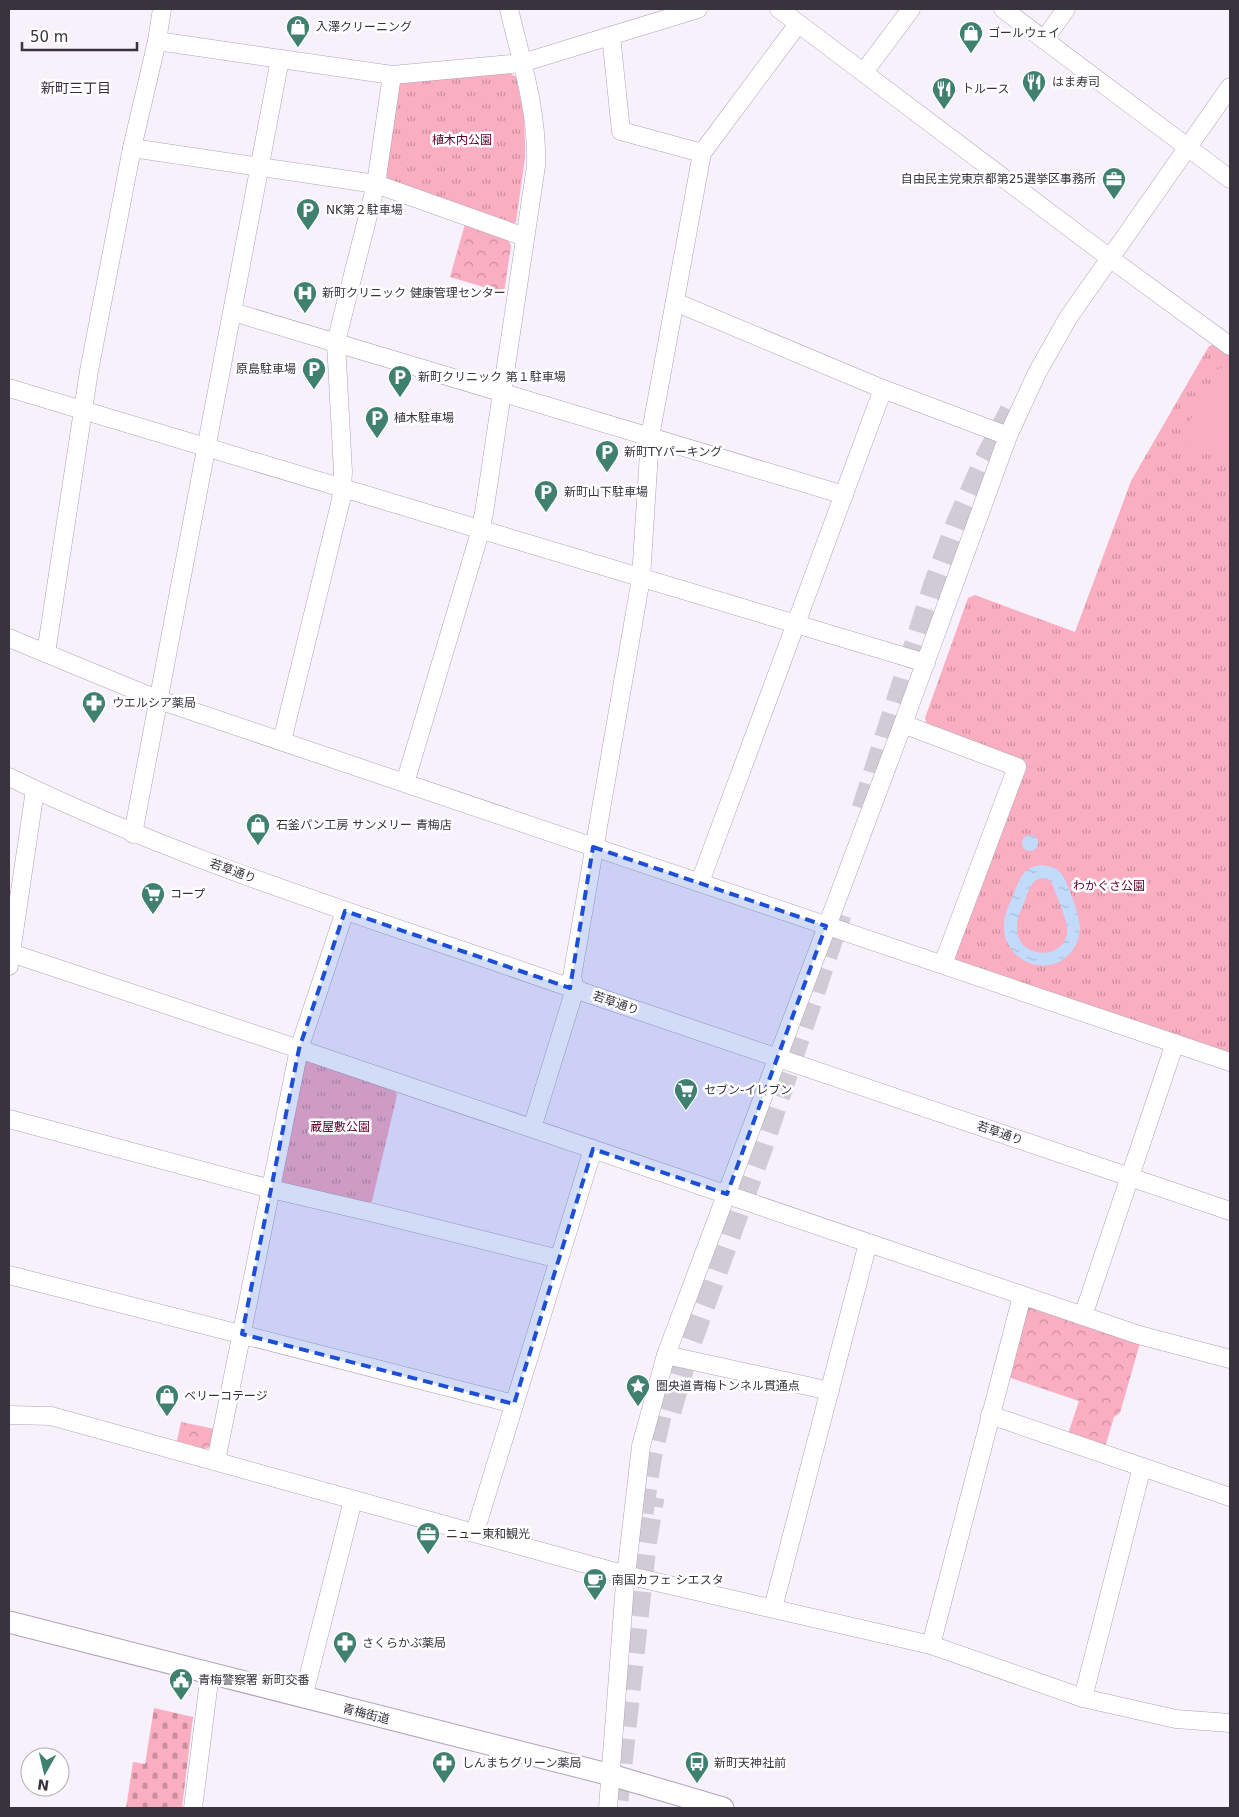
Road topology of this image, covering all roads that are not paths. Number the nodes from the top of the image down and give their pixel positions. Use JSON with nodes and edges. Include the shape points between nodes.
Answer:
{"nodes":[{"id":1,"x":162,"y":9,"type":"edge"},
{"id":2,"x":508,"y":9,"type":"edge"},
{"id":3,"x":698,"y":9,"type":"edge"},
{"id":4,"x":779,"y":9,"type":"edge"},
{"id":5,"x":911,"y":9,"type":"edge"},
{"id":6,"x":1003,"y":9,"type":"edge"},
{"id":7,"x":1066,"y":9,"type":"edge"},
{"id":8,"x":665,"y":13,"type":"edge"},
{"id":9,"x":798,"y":24,"type":"junction"},
{"id":10,"x":611,"y":36,"type":"junction"},
{"id":11,"x":1044,"y":40,"type":"junction"},
{"id":12,"x":157,"y":41,"type":"junction"},
{"id":13,"x":280,"y":59,"type":"junction"},
{"id":14,"x":522,"y":64,"type":"junction"},
{"id":15,"x":864,"y":72,"type":"junction"},
{"id":16,"x":392,"y":76,"type":"junction"},
{"id":17,"x":1230,"y":87,"type":"edge"},
{"id":18,"x":132,"y":148,"type":"junction"},
{"id":19,"x":1188,"y":148,"type":"junction"},
{"id":20,"x":702,"y":153,"type":"junction"},
{"id":21,"x":260,"y":168,"type":"junction"},
{"id":22,"x":1230,"y":179,"type":"edge"},
{"id":23,"x":376,"y":184,"type":"junction"},
{"id":24,"x":525,"y":237,"type":"junction"},
{"id":25,"x":1111,"y":259,"type":"junction"},
{"id":26,"x":675,"y":302,"type":"junction"},
{"id":27,"x":233,"y":312,"type":"junction"},
{"id":28,"x":336,"y":342,"type":"junction"},
{"id":29,"x":1230,"y":346,"type":"edge"},
{"id":30,"x":9,"y":388,"type":"edge"},
{"id":31,"x":883,"y":389,"type":"junction"},
{"id":32,"x":502,"y":393,"type":"junction"},
{"id":33,"x":83,"y":410,"type":"junction"},
{"id":34,"x":1008,"y":436,"type":"junction"},
{"id":35,"x":650,"y":437,"type":"junction"},
{"id":36,"x":206,"y":447,"type":"junction"},
{"id":37,"x":343,"y":488,"type":"junction"},
{"id":38,"x":844,"y":495,"type":"junction"},
{"id":39,"x":480,"y":529,"type":"junction"},
{"id":40,"x":641,"y":578,"type":"junction"},
{"id":41,"x":796,"y":623,"type":"junction"},
{"id":42,"x":9,"y":638,"type":"edge"},
{"id":43,"x":46,"y":653,"type":"junction"},
{"id":44,"x":926,"y":663,"type":"junction"},
{"id":45,"x":159,"y":700,"type":"junction"},
{"id":46,"x":903,"y":724,"type":"junction"},
{"id":47,"x":282,"y":741,"type":"junction"},
{"id":48,"x":9,"y":777,"type":"edge"},
{"id":49,"x":404,"y":783,"type":"junction"},
{"id":50,"x":35,"y":790,"type":"junction"},
{"id":51,"x":133,"y":834,"type":"junction"},
{"id":52,"x":593,"y":847,"type":"junction"},
{"id":53,"x":700,"y":882,"type":"junction"},
{"id":54,"x":345,"y":911,"type":"junction"},
{"id":55,"x":826,"y":926,"type":"junction"},
{"id":56,"x":10,"y":960,"type":"edge"},
{"id":57,"x":943,"y":964,"type":"junction"},
{"id":58,"x":575,"y":989,"type":"junction"},
{"id":59,"x":1175,"y":1043,"type":"junction"},
{"id":60,"x":299,"y":1049,"type":"junction"},
{"id":61,"x":777,"y":1057,"type":"junction"},
{"id":62,"x":1230,"y":1062,"type":"edge"},
{"id":63,"x":9,"y":1119,"type":"edge"},
{"id":64,"x":532,"y":1128,"type":"junction"},
{"id":65,"x":593,"y":1149,"type":"junction"},
{"id":66,"x":1129,"y":1177,"type":"junction"},
{"id":67,"x":271,"y":1189,"type":"junction"},
{"id":68,"x":727,"y":1194,"type":"junction"},
{"id":69,"x":1230,"y":1211,"type":"edge"},
{"id":70,"x":868,"y":1243,"type":"junction"},
{"id":71,"x":559,"y":1259,"type":"junction"},
{"id":72,"x":9,"y":1275,"type":"edge"},
{"id":73,"x":1022,"y":1296,"type":"junction"},
{"id":74,"x":1083,"y":1316,"type":"junction"},
{"id":75,"x":242,"y":1334,"type":"junction"},
{"id":76,"x":666,"y":1354,"type":"junction"},
{"id":77,"x":1230,"y":1359,"type":"edge"},
{"id":78,"x":830,"y":1391,"type":"junction"},
{"id":79,"x":514,"y":1404,"type":"junction"},
{"id":80,"x":9,"y":1414,"type":"edge"},
{"id":81,"x":990,"y":1415,"type":"junction"},
{"id":82,"x":216,"y":1461,"type":"junction"},
{"id":83,"x":1142,"y":1467,"type":"junction"},
{"id":84,"x":1230,"y":1497,"type":"edge"},
{"id":85,"x":353,"y":1500,"type":"junction"},
{"id":86,"x":475,"y":1532,"type":"junction"},
{"id":87,"x":626,"y":1575,"type":"junction"},
{"id":88,"x":773,"y":1608,"type":"junction"},
{"id":89,"x":9,"y":1622,"type":"edge"},
{"id":90,"x":931,"y":1645,"type":"junction"},
{"id":91,"x":210,"y":1673,"type":"junction"},
{"id":92,"x":303,"y":1698,"type":"junction"},
{"id":93,"x":1083,"y":1698,"type":"junction"},
{"id":94,"x":1230,"y":1723,"type":"edge"},
{"id":95,"x":611,"y":1775,"type":"junction"},
{"id":96,"x":193,"y":1808,"type":"edge"},
{"id":97,"x":608,"y":1808,"type":"edge"},
{"id":98,"x":723,"y":1808,"type":"edge"}],
"edges":[{"from":1,"to":12,"type":"street"},
{"from":2,"to":14,"type":"street"},
{"from":3,"to":8,"type":"street"},
{"from":4,"to":9,"type":"street"},
{"from":5,"to":15,"type":"street"},
{"from":6,"to":11,"type":"street"},
{"from":7,"to":11,"type":"street"},
{"from":8,"to":10,"type":"street"},
{"from":9,"to":15,"type":"street"},
{"from":9,"to":20,"type":"street"},
{"from":10,"to":14,"type":"street"},
{"from":10,"to":20,"type":"street","via":[[622,131]]},
{"from":11,"to":19,"type":"street"},
{"from":12,"to":13,"type":"street"},
{"from":12,"to":18,"type":"street"},
{"from":13,"to":16,"type":"street"},
{"from":13,"to":21,"type":"street"},
{"from":14,"to":16,"type":"street"},
{"from":14,"to":24,"type":"street","via":[[534,115],[537,147]]},
{"from":15,"to":25,"type":"street"},
{"from":16,"to":23,"type":"street"},
{"from":17,"to":19,"type":"street"},
{"from":18,"to":21,"type":"street"},
{"from":18,"to":33,"type":"street"},
{"from":19,"to":22,"type":"street"},
{"from":19,"to":25,"type":"street"},
{"from":20,"to":26,"type":"street"},
{"from":21,"to":23,"type":"street"},
{"from":21,"to":27,"type":"street"},
{"from":23,"to":24,"type":"street"},
{"from":23,"to":28,"type":"street"},
{"from":24,"to":32,"type":"street"},
{"from":25,"to":29,"type":"street"},
{"from":25,"to":34,"type":"street","via":[[1051,347]]},
{"from":26,"to":31,"type":"street"},
{"from":26,"to":35,"type":"street"},
{"from":27,"to":28,"type":"street"},
{"from":27,"to":36,"type":"street"},
{"from":28,"to":32,"type":"street"},
{"from":28,"to":37,"type":"street"},
{"from":30,"to":33,"type":"street"},
{"from":31,"to":34,"type":"street"},
{"from":31,"to":38,"type":"street"},
{"from":32,"to":35,"type":"street"},
{"from":32,"to":39,"type":"street"},
{"from":33,"to":36,"type":"street"},
{"from":33,"to":43,"type":"street"},
{"from":34,"to":44,"type":"street"},
{"from":35,"to":38,"type":"street"},
{"from":35,"to":40,"type":"street"},
{"from":36,"to":37,"type":"street"},
{"from":36,"to":45,"type":"street"},
{"from":37,"to":39,"type":"street"},
{"from":37,"to":47,"type":"street"},
{"from":38,"to":41,"type":"street"},
{"from":39,"to":40,"type":"street"},
{"from":39,"to":49,"type":"street"},
{"from":40,"to":41,"type":"street"},
{"from":40,"to":52,"type":"street"},
{"from":41,"to":44,"type":"street"},
{"from":41,"to":53,"type":"street"},
{"from":42,"to":43,"type":"street"},
{"from":43,"to":45,"type":"street"},
{"from":44,"to":46,"type":"street"},
{"from":45,"to":47,"type":"street"},
{"from":45,"to":51,"type":"street"},
{"from":46,"to":55,"type":"street"},
{"from":46,"to":57,"type":"street","via":[[1016,767]]},
{"from":47,"to":49,"type":"street"},
{"from":48,"to":50,"type":"street","name":"若草通り"},
{"from":49,"to":52,"type":"street"},
{"from":50,"to":51,"type":"street","name":"若草通り"},
{"from":50,"to":56,"type":"street"},
{"from":51,"to":54,"type":"street","name":"若草通り"},
{"from":52,"to":53,"type":"street"},
{"from":52,"to":58,"type":"street","via":[[572,977]]},
{"from":53,"to":55,"type":"street"},
{"from":54,"to":58,"type":"street","name":"若草通り"},
{"from":54,"to":60,"type":"street"},
{"from":55,"to":57,"type":"street"},
{"from":55,"to":61,"type":"street"},
{"from":56,"to":60,"type":"street"},
{"from":57,"to":59,"type":"street"},
{"from":58,"to":61,"type":"street","name":"若草通り"},
{"from":58,"to":64,"type":"street"},
{"from":59,"to":62,"type":"street"},
{"from":59,"to":66,"type":"street"},
{"from":60,"to":64,"type":"street"},
{"from":60,"to":67,"type":"street"},
{"from":61,"to":66,"type":"street","name":"若草通り"},
{"from":61,"to":68,"type":"street"},
{"from":63,"to":67,"type":"street"},
{"from":64,"to":65,"type":"street"},
{"from":65,"to":68,"type":"street"},
{"from":65,"to":71,"type":"street"},
{"from":66,"to":69,"type":"street","name":"若草通り"},
{"from":66,"to":74,"type":"street"},
{"from":67,"to":71,"type":"street"},
{"from":67,"to":75,"type":"street"},
{"from":68,"to":70,"type":"street"},
{"from":68,"to":76,"type":"street"},
{"from":70,"to":73,"type":"street"},
{"from":70,"to":78,"type":"street"},
{"from":71,"to":79,"type":"street"},
{"from":72,"to":75,"type":"street"},
{"from":73,"to":74,"type":"street"},
{"from":73,"to":81,"type":"street"},
{"from":74,"to":77,"type":"street","via":[[1139,1335]]},
{"from":75,"to":79,"type":"street"},
{"from":75,"to":82,"type":"street"},
{"from":76,"to":78,"type":"street"},
{"from":76,"to":87,"type":"street","via":[[641,1446]]},
{"from":78,"to":88,"type":"street"},
{"from":79,"to":86,"type":"street"},
{"from":80,"to":82,"type":"street","via":[[51,1416]]},
{"from":81,"to":83,"type":"street"},
{"from":81,"to":90,"type":"street"},
{"from":82,"to":85,"type":"street"},
{"from":83,"to":84,"type":"street"},
{"from":83,"to":93,"type":"street"},
{"from":85,"to":86,"type":"street"},
{"from":85,"to":92,"type":"street"},
{"from":86,"to":87,"type":"street"},
{"from":87,"to":88,"type":"street"},
{"from":87,"to":95,"type":"street"},
{"from":88,"to":90,"type":"street"},
{"from":89,"to":91,"type":"main road","name":"青梅街道"},
{"from":90,"to":93,"type":"street"},
{"from":91,"to":92,"type":"main road","name":"青梅街道"},
{"from":91,"to":96,"type":"street"},
{"from":92,"to":95,"type":"main road","name":"青梅街道"},
{"from":93,"to":94,"type":"street","via":[[1176,1719]]},
{"from":95,"to":97,"type":"street"},
{"from":95,"to":98,"type":"main road","name":"青梅街道"}]}
